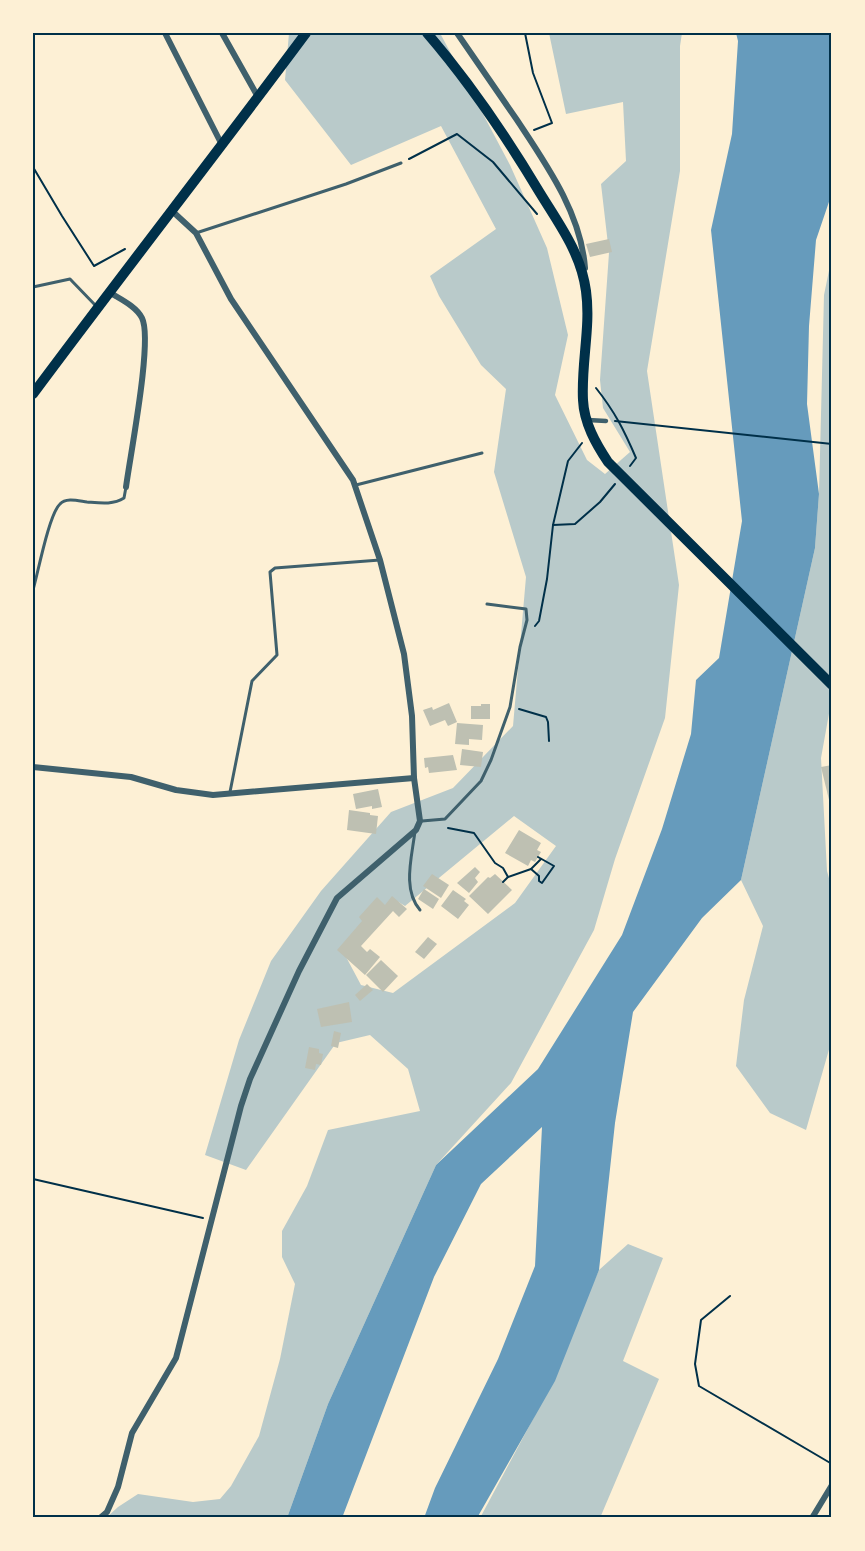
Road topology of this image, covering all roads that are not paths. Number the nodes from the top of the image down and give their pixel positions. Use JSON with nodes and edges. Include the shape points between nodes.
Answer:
{"nodes":[{"id":1,"x":165,"y":33,"type":"edge"},
{"id":2,"x":222,"y":33,"type":"edge"},
{"id":3,"x":306,"y":33,"type":"edge"},
{"id":4,"x":427,"y":33,"type":"edge"},
{"id":5,"x":457,"y":33,"type":"edge"},
{"id":6,"x":258,"y":97,"type":"junction"},
{"id":7,"x":223,"y":146,"type":"junction"},
{"id":8,"x":401,"y":163,"type":"road end"},
{"id":9,"x":171,"y":209,"type":"junction"},
{"id":10,"x":196,"y":233,"type":"junction"},
{"id":11,"x":33,"y":286,"type":"edge"},
{"id":12,"x":586,"y":290,"type":"junction"},
{"id":13,"x":109,"y":292,"type":"junction"},
{"id":14,"x":98,"y":307,"type":"junction"},
{"id":15,"x":33,"y":394,"type":"edge"},
{"id":16,"x":586,"y":420,"type":"junction"},
{"id":17,"x":606,"y":420,"type":"road end"},
{"id":18,"x":482,"y":453,"type":"dead end"},
{"id":19,"x":354,"y":485,"type":"junction"},
{"id":20,"x":126,"y":487,"type":"joint"},
{"id":21,"x":380,"y":560,"type":"junction"},
{"id":22,"x":33,"y":590,"type":"edge"},
{"id":23,"x":487,"y":604,"type":"dead end"},
{"id":24,"x":832,"y":685,"type":"edge"},
{"id":25,"x":33,"y":767,"type":"edge"},
{"id":26,"x":414,"y":778,"type":"junction"},
{"id":27,"x":230,"y":794,"type":"junction"},
{"id":28,"x":420,"y":821,"type":"junction"},
{"id":29,"x":416,"y":830,"type":"junction"},
{"id":30,"x":420,"y":909,"type":"dead end"},
{"id":31,"x":832,"y":1485,"type":"edge"},
{"id":32,"x":100,"y":1518,"type":"edge"},
{"id":33,"x":812,"y":1518,"type":"edge"}],
"edges":[{"from":1,"to":7,"type":"street"},
{"from":2,"to":6,"type":"street"},
{"from":3,"to":6,"type":"highway"},
{"from":4,"to":12,"type":"highway","via":[[502,129],[571,242]]},
{"from":5,"to":12,"type":"street","via":[[555,178],[584,253]]},
{"from":6,"to":7,"type":"highway"},
{"from":7,"to":9,"type":"highway"},
{"from":8,"to":10,"type":"lane"},
{"from":9,"to":10,"type":"street"},
{"from":9,"to":13,"type":"highway"},
{"from":10,"to":19,"type":"street","via":[[231,299]]},
{"from":11,"to":14,"type":"lane","via":[[70,279]]},
{"from":12,"to":16,"type":"highway","via":[[588,324],[582,402]]},
{"from":13,"to":14,"type":"highway"},
{"from":13,"to":20,"type":"street","via":[[136,310],[146,337]]},
{"from":14,"to":15,"type":"highway"},
{"from":16,"to":17,"type":"street"},
{"from":16,"to":24,"type":"highway","via":[[608,462]]},
{"from":18,"to":19,"type":"lane"},
{"from":19,"to":21,"type":"street"},
{"from":20,"to":22,"type":"lane","via":[[124,498],[119,501],[60,503]]},
{"from":21,"to":26,"type":"street","via":[[404,654]]},
{"from":21,"to":27,"type":"lane","via":[[275,567],[270,572],[277,655],[252,681]]},
{"from":23,"to":28,"type":"lane","via":[[526,609],[510,707],[481,781],[445,819]]},
{"from":25,"to":27,"type":"street","via":[[131,777],[176,790]]},
{"from":26,"to":27,"type":"street"},
{"from":26,"to":28,"type":"street"},
{"from":28,"to":29,"type":"street"},
{"from":29,"to":30,"type":"lane","via":[[409,882],[412,900]]},
{"from":29,"to":32,"type":"street","via":[[337,898],[299,971],[250,1079],[176,1358],[132,1433],[118,1487],[107,1512]]},
{"from":31,"to":33,"type":"street"}]}
